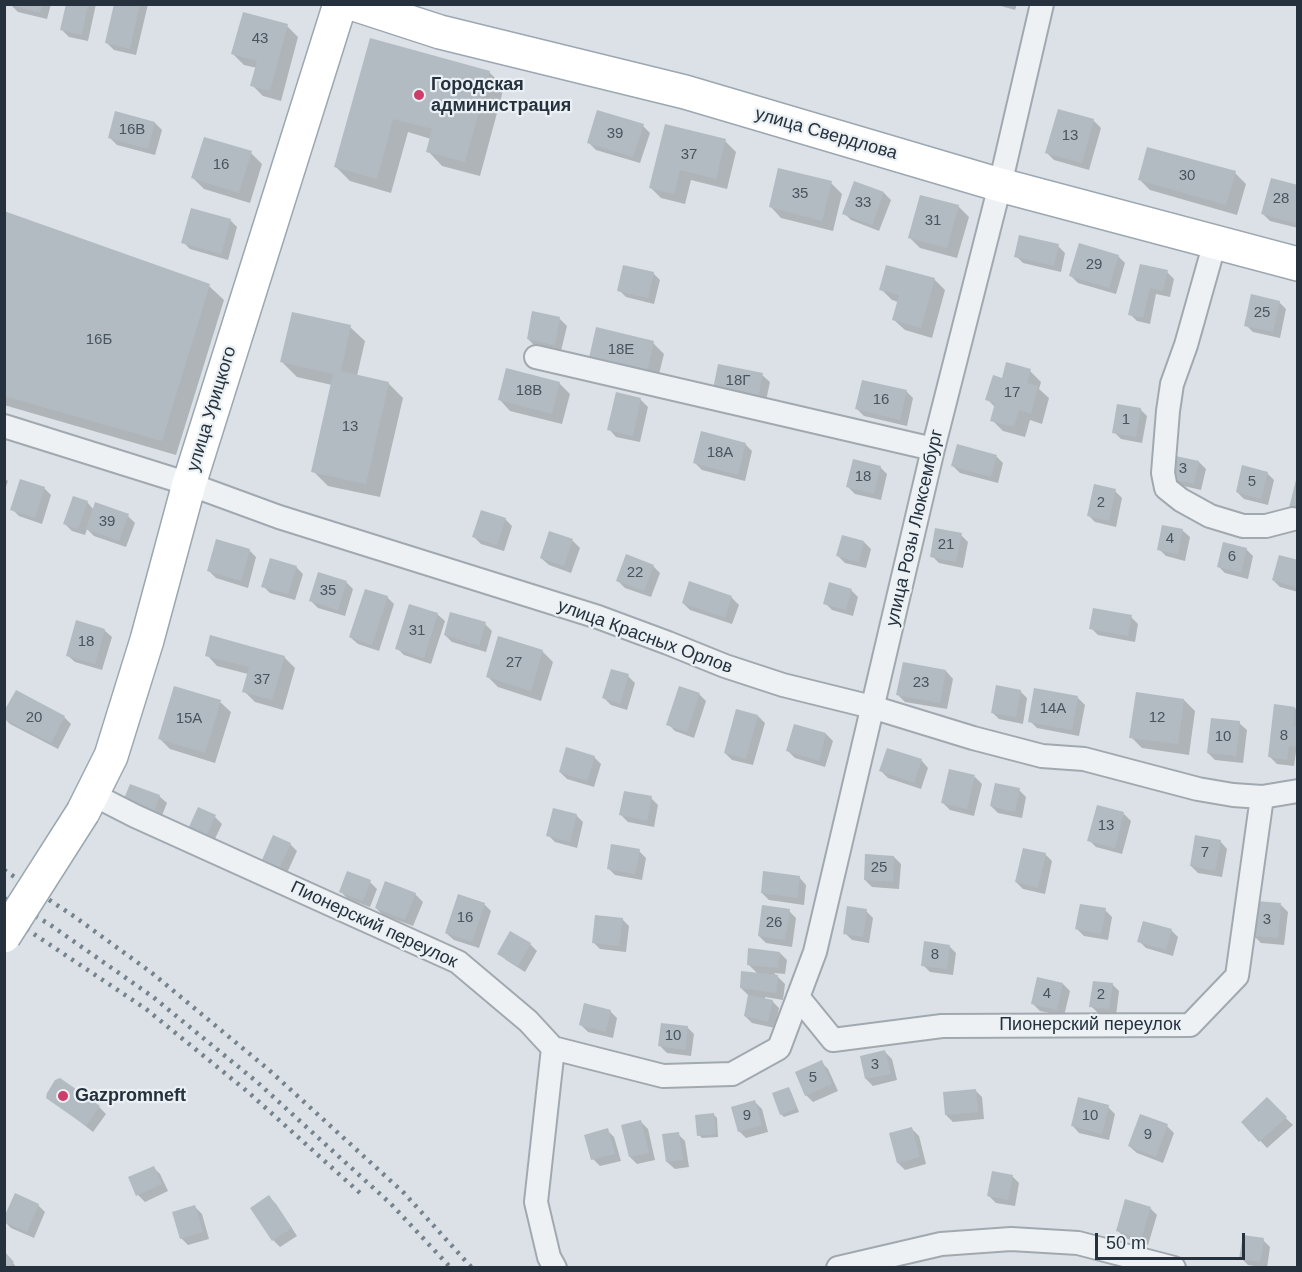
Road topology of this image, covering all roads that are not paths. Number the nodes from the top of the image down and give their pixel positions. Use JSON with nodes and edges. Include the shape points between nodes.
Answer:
{"nodes":[{"id":1,"x":340,"y":4,"type":"edge"},
{"id":2,"x":354,"y":4,"type":"edge"},
{"id":3,"x":1042,"y":4,"type":"edge"},
{"id":4,"x":1000,"y":185,"type":"junction"},
{"id":5,"x":1215,"y":242,"type":"junction"},
{"id":6,"x":1298,"y":264,"type":"edge"},
{"id":7,"x":536,"y":357,"type":"dead end"},
{"id":8,"x":4,"y":426,"type":"edge"},
{"id":9,"x":933,"y":449,"type":"junction"},
{"id":10,"x":189,"y":484,"type":"junction"},
{"id":11,"x":1293,"y":519,"type":"dead end"},
{"id":12,"x":872,"y":707,"type":"junction"},
{"id":13,"x":1298,"y":791,"type":"edge"},
{"id":14,"x":1262,"y":797,"type":"junction"},
{"id":15,"x":87,"y":803,"type":"junction"},
{"id":16,"x":4,"y":936,"type":"edge"},
{"id":17,"x":798,"y":997,"type":"junction"},
{"id":18,"x":553,"y":1048,"type":"junction"},
{"id":19,"x":555,"y":1268,"type":"edge"},
{"id":20,"x":838,"y":1268,"type":"edge"},
{"id":21,"x":1174,"y":1268,"type":"edge"}],
"edges":[{"from":1,"to":10,"type":"main road","name":"улица Урицкого"},
{"from":2,"to":4,"type":"main road","name":"улица Свердлова","via":[[440,32],[685,92]]},
{"from":3,"to":4,"type":"street","name":"улица Розы Люксембург"},
{"from":4,"to":5,"type":"main road","name":"улица Свердлова"},
{"from":4,"to":9,"type":"street","name":"улица Розы Люксембург"},
{"from":5,"to":6,"type":"main road","name":"улица Свердлова"},
{"from":5,"to":11,"type":"street","via":[[1172,384],[1163,473],[1166,488],[1210,516],[1243,525],[1266,526]]},
{"from":7,"to":9,"type":"street"},
{"from":8,"to":10,"type":"street","name":"улица Красных Орлов"},
{"from":9,"to":12,"type":"street","name":"улица Розы Люксембург"},
{"from":10,"to":12,"type":"street","name":"улица Красных Орлов","via":[[279,517],[598,617],[773,682]]},
{"from":10,"to":15,"type":"main road","name":"улица Урицкого","via":[[111,756]]},
{"from":12,"to":14,"type":"street","name":"улица Красных Орлов","via":[[1042,756],[1084,759],[1198,789]]},
{"from":12,"to":17,"type":"street","name":"улица Розы Люксембург","via":[[815,952]]},
{"from":13,"to":14,"type":"street","name":"улица Красных Орлов"},
{"from":14,"to":17,"type":"street","name":"Пионерский переулок","via":[[1237,976],[1190,1025],[942,1026],[833,1040]]},
{"from":15,"to":16,"type":"main road","name":"улица Урицкого","bridge":true},
{"from":15,"to":18,"type":"street","name":"Пионерский переулок","via":[[135,816],[458,962],[528,1021]]},
{"from":17,"to":18,"type":"street","name":"улица Розы Люксембург","via":[[779,1048],[732,1074],[663,1076]]},
{"from":18,"to":19,"type":"street","via":[[536,1202]]},
{"from":20,"to":21,"type":"street","via":[[941,1244],[1011,1239],[1078,1243]]}]}
